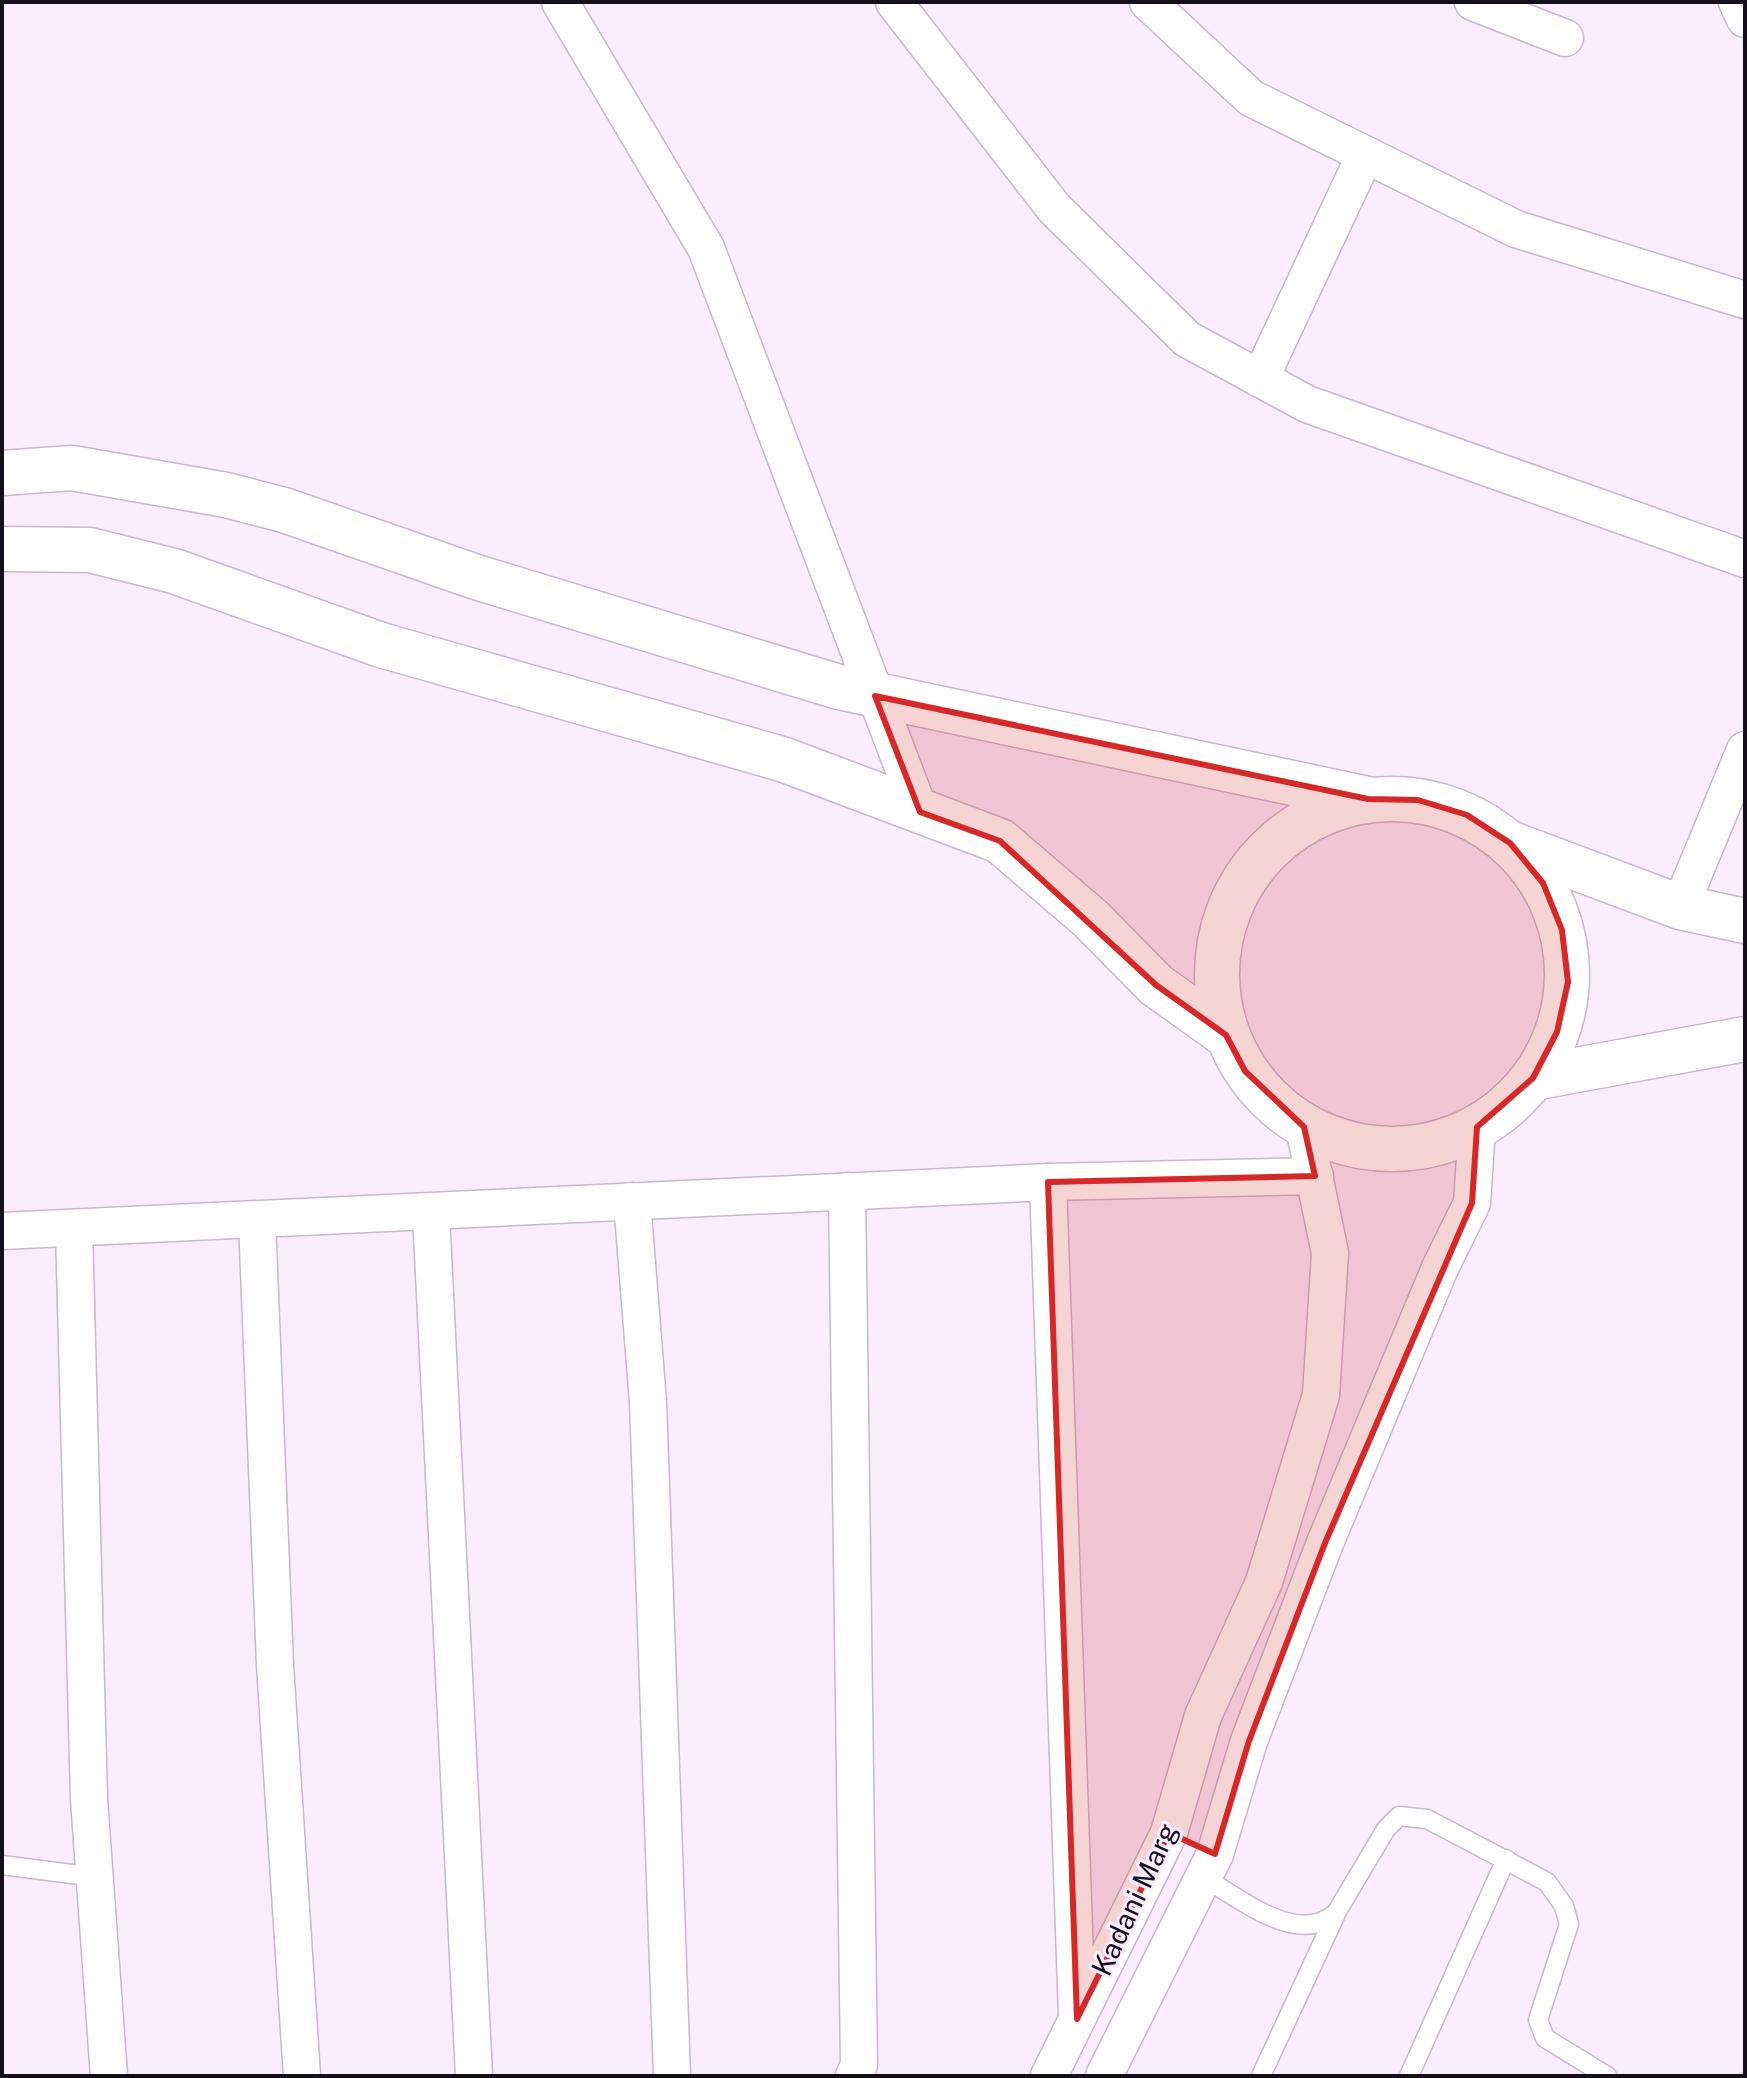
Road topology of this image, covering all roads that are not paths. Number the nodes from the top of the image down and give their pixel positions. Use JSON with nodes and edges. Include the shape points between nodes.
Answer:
{"nodes":[{"id":1,"x":560,"y":2,"type":"edge"},
{"id":2,"x":894,"y":2,"type":"edge"},
{"id":3,"x":1148,"y":2,"type":"edge"},
{"id":4,"x":1473,"y":2,"type":"edge"},
{"id":5,"x":1737,"y":2,"type":"edge"},
{"id":6,"x":1745,"y":19,"type":"edge"},
{"id":7,"x":1565,"y":38,"type":"dead end"},
{"id":8,"x":1365,"y":155,"type":"junction"},
{"id":9,"x":1745,"y":300,"type":"edge"},
{"id":10,"x":1260,"y":379,"type":"junction"},
{"id":11,"x":2,"y":473,"type":"edge"},
{"id":12,"x":2,"y":549,"type":"edge"},
{"id":13,"x":1745,"y":559,"type":"edge"},
{"id":14,"x":875,"y":696,"type":"junction"},
{"id":15,"x":1745,"y":750,"type":"edge"},
{"id":16,"x":1368,"y":799,"type":"junction"},
{"id":17,"x":920,"y":812,"type":"junction"},
{"id":18,"x":1510,"y":843,"type":"junction"},
{"id":19,"x":1680,"y":907,"type":"junction"},
{"id":20,"x":1745,"y":921,"type":"edge"},
{"id":21,"x":1226,"y":1035,"type":"junction"},
{"id":22,"x":1745,"y":1039,"type":"edge"},
{"id":23,"x":1533,"y":1078,"type":"junction"},
{"id":24,"x":1304,"y":1127,"type":"junction"},
{"id":25,"x":1477,"y":1127,"type":"junction"},
{"id":26,"x":1315,"y":1176,"type":"junction"},
{"id":27,"x":1048,"y":1182,"type":"junction"},
{"id":28,"x":847,"y":1191,"type":"junction"},
{"id":29,"x":632,"y":1201,"type":"junction"},
{"id":30,"x":431,"y":1214,"type":"junction"},
{"id":31,"x":257,"y":1221,"type":"junction"},
{"id":32,"x":74,"y":1228,"type":"junction"},
{"id":33,"x":2,"y":1231,"type":"edge"},
{"id":34,"x":1169,"y":1833,"type":"junction"},
{"id":35,"x":1213,"y":1856,"type":"junction"},
{"id":36,"x":1506,"y":1859,"type":"junction"},
{"id":37,"x":2,"y":1865,"type":"edge"},
{"id":38,"x":95,"y":1877,"type":"junction"},
{"id":39,"x":1336,"y":1913,"type":"junction"},
{"id":40,"x":1077,"y":2019,"type":"junction"},
{"id":41,"x":109,"y":2076,"type":"edge"},
{"id":42,"x":302,"y":2076,"type":"edge"},
{"id":43,"x":474,"y":2076,"type":"edge"},
{"id":44,"x":672,"y":2076,"type":"edge"},
{"id":45,"x":854,"y":2076,"type":"edge"},
{"id":46,"x":1049,"y":2076,"type":"edge"},
{"id":47,"x":1104,"y":2076,"type":"edge"},
{"id":48,"x":1261,"y":2076,"type":"edge"},
{"id":49,"x":1409,"y":2076,"type":"edge"},
{"id":50,"x":1607,"y":2076,"type":"edge"}],
"edges":[{"from":1,"to":14,"type":"street","via":[[706,248]]},
{"from":2,"to":10,"type":"street","via":[[1054,208],[1187,339]]},
{"from":3,"to":8,"type":"street","via":[[1251,98]]},
{"from":4,"to":7,"type":"street"},
{"from":5,"to":6,"type":"street"},
{"from":8,"to":9,"type":"street","via":[[1516,229]]},
{"from":8,"to":10,"type":"street"},
{"from":10,"to":13,"type":"street","via":[[1307,404]]},
{"from":11,"to":14,"type":"street","via":[[72,468],[269,506],[476,577]]},
{"from":12,"to":17,"type":"street","via":[[90,550],[174,571],[381,645],[782,759]]},
{"from":14,"to":16,"type":"street"},
{"from":14,"to":17,"type":"street"},
{"from":15,"to":19,"type":"street"},
{"from":16,"to":18,"type":"street","via":[[1418,800],[1467,815]]},
{"from":16,"to":21,"type":"street","via":[[1317,815],[1274,843],[1241,884],[1221,932],[1216,984]]},
{"from":17,"to":21,"type":"street","via":[[1000,841],[1091,919],[1156,985]]},
{"from":18,"to":19,"type":"street"},
{"from":18,"to":23,"type":"street","via":[[1543,883],[1562,930],[1568,982],[1557,1032]]},
{"from":19,"to":20,"type":"street"},
{"from":21,"to":24,"type":"street","via":[[1245,1071],[1271,1102]]},
{"from":22,"to":23,"type":"street"},
{"from":23,"to":25,"type":"street"},
{"from":24,"to":25,"type":"street","via":[[1346,1144],[1391,1150],[1436,1144]]},
{"from":24,"to":26,"type":"street","name":"Kadani Marg"},
{"from":25,"to":35,"type":"street","name":"Kadani Marg","via":[[1472,1203],[1325,1543],[1249,1741]]},
{"from":26,"to":27,"type":"street"},
{"from":26,"to":34,"type":"street","name":"Kadani Marg","via":[[1330,1253],[1321,1395],[1264,1582],[1203,1716]]},
{"from":27,"to":28,"type":"street"},
{"from":27,"to":40,"type":"street"},
{"from":28,"to":29,"type":"street"},
{"from":28,"to":45,"type":"street","via":[[859,2065]]},
{"from":29,"to":30,"type":"street"},
{"from":29,"to":44,"type":"street","via":[[648,1402]]},
{"from":30,"to":31,"type":"street"},
{"from":30,"to":43,"type":"street"},
{"from":31,"to":32,"type":"street"},
{"from":31,"to":42,"type":"street","via":[[275,1665]]},
{"from":32,"to":33,"type":"street"},
{"from":32,"to":38,"type":"street"},
{"from":34,"to":35,"type":"street"},
{"from":34,"to":40,"type":"street","name":"Kadani Marg"},
{"from":35,"to":39,"type":"lane","via":[[1287,1924],[1309,1926]]},
{"from":35,"to":47,"type":"street","name":"Kadani Marg"},
{"from":36,"to":39,"type":"lane","via":[[1427,1819],[1399,1816]]},
{"from":36,"to":49,"type":"lane"},
{"from":36,"to":50,"type":"lane","via":[[1547,1882],[1569,1924],[1538,2020],[1545,2038]]},
{"from":37,"to":38,"type":"lane"},
{"from":38,"to":41,"type":"street"},
{"from":39,"to":48,"type":"lane"},
{"from":40,"to":46,"type":"street","name":"Kadani Marg"}]}
